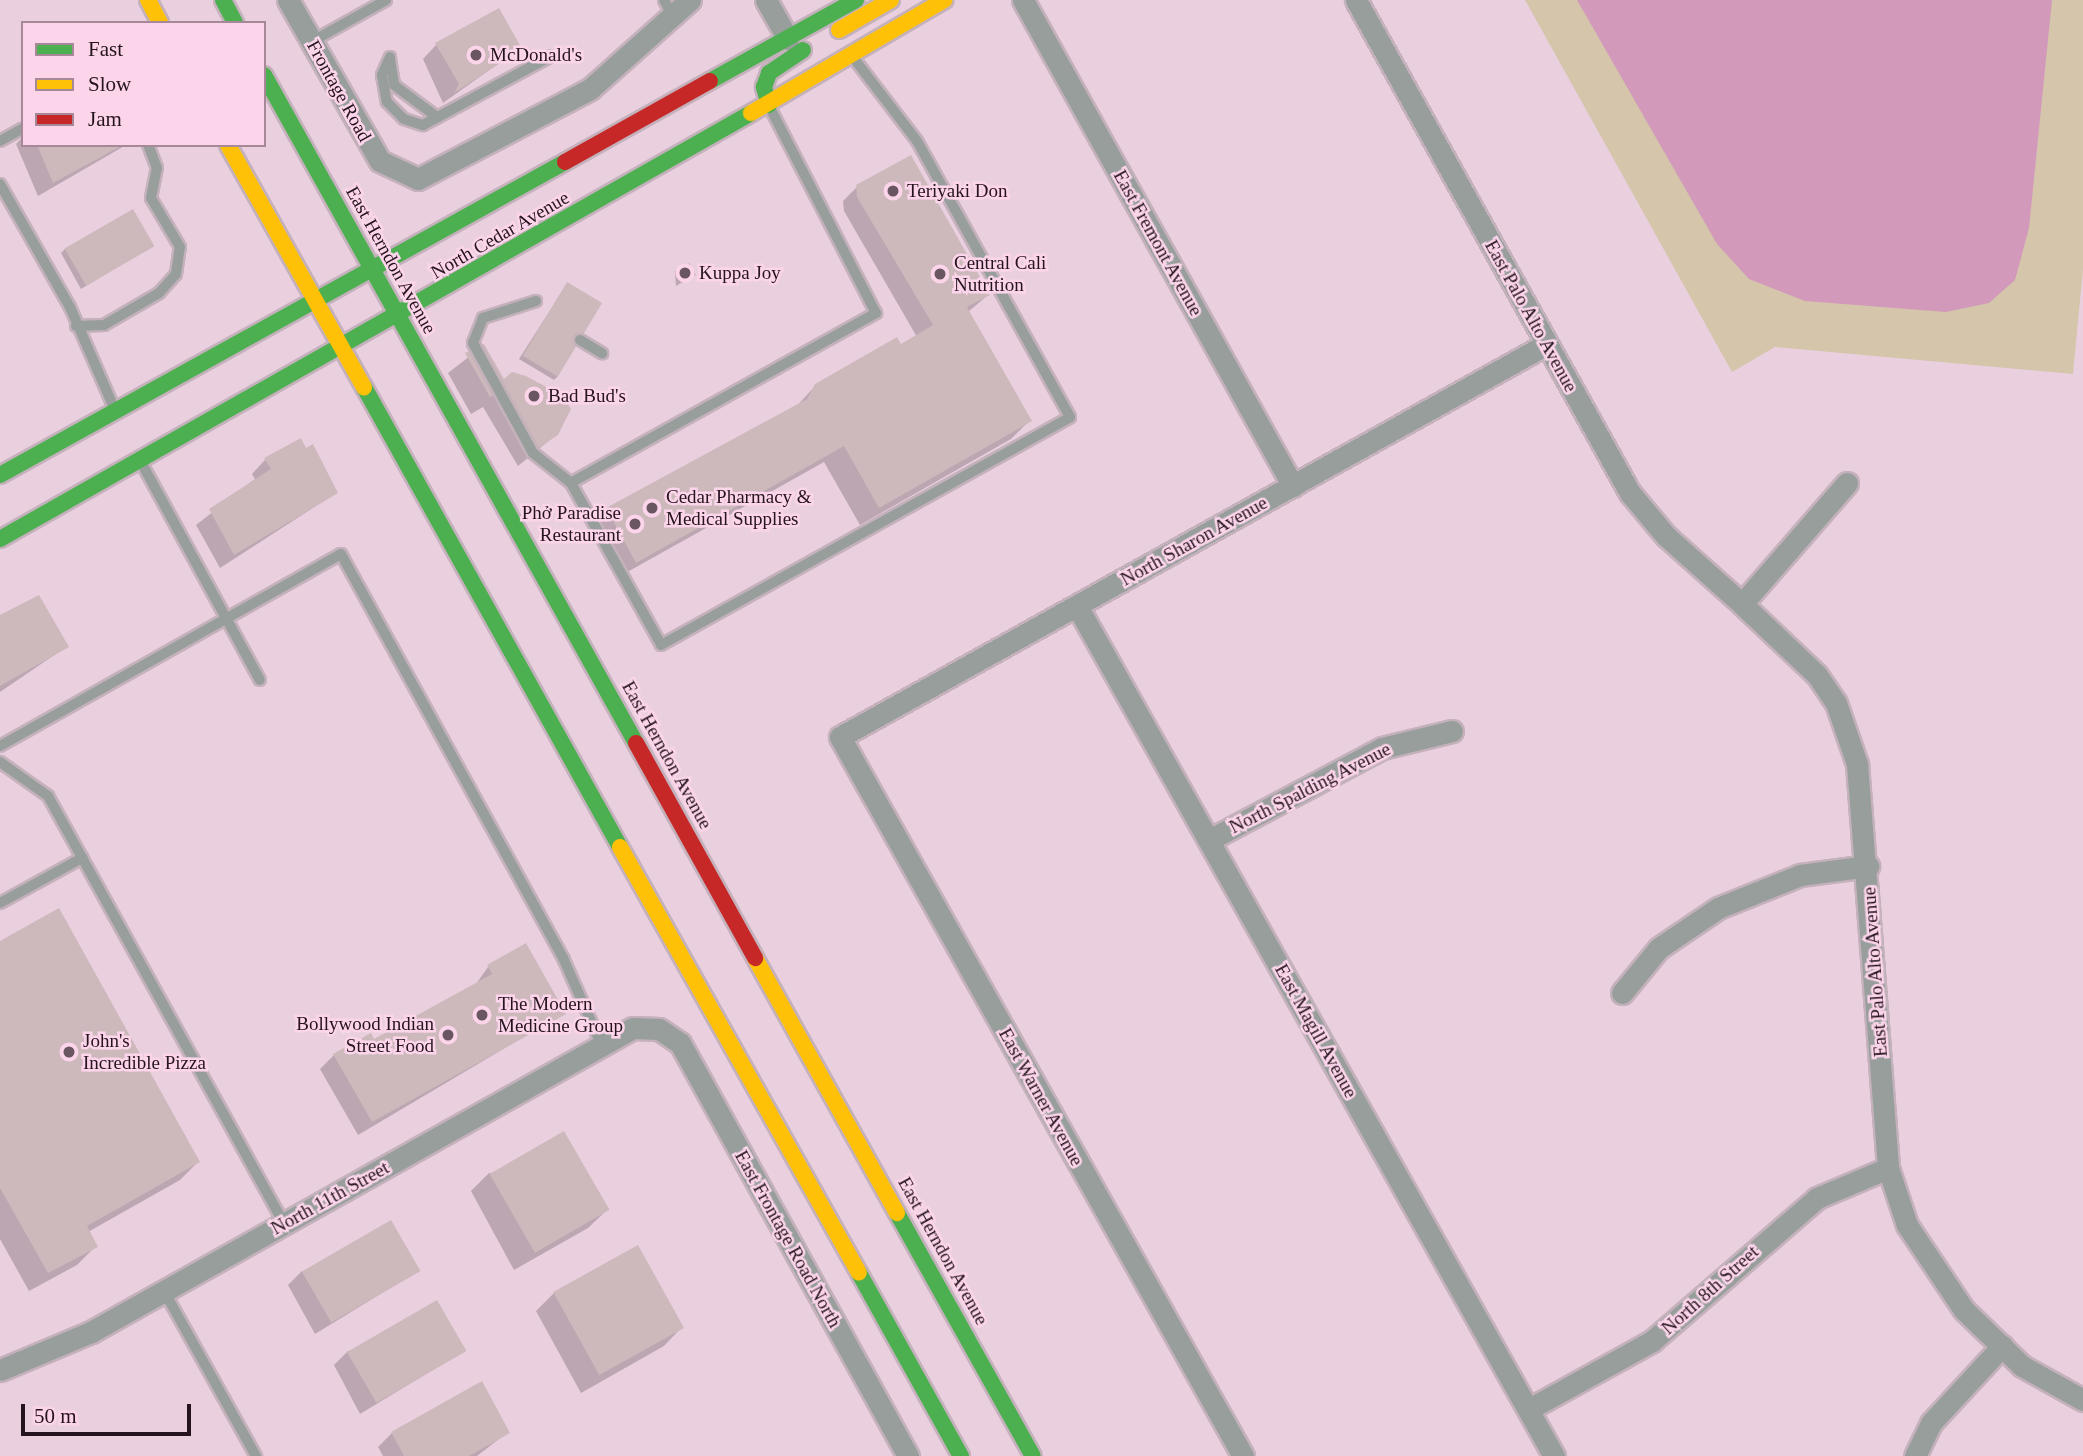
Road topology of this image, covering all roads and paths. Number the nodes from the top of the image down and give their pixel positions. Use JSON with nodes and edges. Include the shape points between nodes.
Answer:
{"nodes":[{"id":1,"x":148,"y":0,"type":"edge"},
{"id":2,"x":223,"y":0,"type":"edge"},
{"id":3,"x":288,"y":0,"type":"edge"},
{"id":4,"x":386,"y":0,"type":"edge"},
{"id":5,"x":690,"y":0,"type":"edge"},
{"id":6,"x":766,"y":0,"type":"edge"},
{"id":7,"x":856,"y":0,"type":"edge"},
{"id":8,"x":891,"y":0,"type":"edge"},
{"id":9,"x":944,"y":0,"type":"edge"},
{"id":10,"x":1023,"y":0,"type":"edge"},
{"id":11,"x":1356,"y":0,"type":"edge"},
{"id":12,"x":668,"y":8,"type":"edge"},
{"id":13,"x":159,"y":21,"type":"edge"},
{"id":14,"x":234,"y":21,"type":"edge"},
{"id":15,"x":788,"y":39,"type":"junction"},
{"id":16,"x":311,"y":41,"type":"junction"},
{"id":17,"x":551,"y":56,"type":"dead end"},
{"id":18,"x":852,"y":56,"type":"junction"},
{"id":19,"x":266,"y":79,"type":"edge"},
{"id":20,"x":769,"y":105,"type":"junction"},
{"id":21,"x":438,"y":117,"type":"junction"},
{"id":22,"x":21,"y":129,"type":"edge"},
{"id":23,"x":0,"y":141,"type":"edge"},
{"id":24,"x":149,"y":147,"type":"edge"},
{"id":25,"x":229,"y":147,"type":"edge"},
{"id":26,"x":0,"y":184,"type":"edge"},
{"id":27,"x":373,"y":270,"type":"junction"},
{"id":28,"x":536,"y":301,"type":"dead end"},
{"id":29,"x":316,"y":302,"type":"junction"},
{"id":30,"x":398,"y":316,"type":"junction"},
{"id":31,"x":76,"y":326,"type":"junction"},
{"id":32,"x":580,"y":340,"type":"dead end"},
{"id":33,"x":1547,"y":344,"type":"junction"},
{"id":34,"x":342,"y":347,"type":"junction"},
{"id":35,"x":602,"y":353,"type":"dead end"},
{"id":36,"x":115,"y":410,"type":"junction"},
{"id":37,"x":139,"y":459,"type":"junction"},
{"id":38,"x":0,"y":475,"type":"edge"},
{"id":39,"x":571,"y":483,"type":"junction"},
{"id":40,"x":1847,"y":483,"type":"dead end"},
{"id":41,"x":1293,"y":486,"type":"junction"},
{"id":42,"x":0,"y":539,"type":"edge"},
{"id":43,"x":1742,"y":604,"type":"junction"},
{"id":44,"x":1077,"y":606,"type":"junction"},
{"id":45,"x":226,"y":618,"type":"junction"},
{"id":46,"x":260,"y":680,"type":"dead end"},
{"id":47,"x":1452,"y":731,"type":"dead end"},
{"id":48,"x":840,"y":737,"type":"joint"},
{"id":49,"x":0,"y":746,"type":"edge"},
{"id":50,"x":0,"y":762,"type":"edge"},
{"id":51,"x":1209,"y":840,"type":"junction"},
{"id":52,"x":82,"y":858,"type":"junction"},
{"id":53,"x":1868,"y":866,"type":"junction"},
{"id":54,"x":0,"y":903,"type":"edge"},
{"id":55,"x":1622,"y":993,"type":"dead end"},
{"id":56,"x":659,"y":1029,"type":"joint"},
{"id":57,"x":602,"y":1046,"type":"junction"},
{"id":58,"x":1888,"y":1168,"type":"junction"},
{"id":59,"x":284,"y":1224,"type":"junction"},
{"id":60,"x":164,"y":1291,"type":"junction"},
{"id":61,"x":2002,"y":1346,"type":"junction"},
{"id":62,"x":0,"y":1370,"type":"edge"},
{"id":63,"x":2083,"y":1400,"type":"edge"},
{"id":64,"x":1528,"y":1409,"type":"junction"},
{"id":65,"x":256,"y":1456,"type":"edge"},
{"id":66,"x":908,"y":1456,"type":"edge"},
{"id":67,"x":961,"y":1456,"type":"edge"},
{"id":68,"x":1033,"y":1456,"type":"edge"},
{"id":69,"x":1242,"y":1456,"type":"edge"},
{"id":70,"x":1554,"y":1456,"type":"edge"},
{"id":71,"x":1915,"y":1456,"type":"edge"}],
"edges":[{"from":1,"to":13,"type":"main road"},
{"from":2,"to":14,"type":"main road"},
{"from":3,"to":16,"type":"street","name":"Frontage Road"},
{"from":4,"to":16,"type":"lane"},
{"from":5,"to":12,"type":"street"},
{"from":6,"to":15,"type":"street"},
{"from":7,"to":15,"type":"main road","name":"North Cedar Avenue"},
{"from":8,"to":20,"type":"main road","via":[[779,63],[764,87]]},
{"from":9,"to":18,"type":"main road","name":"North Cedar Avenue"},
{"from":10,"to":41,"type":"street","name":"East Fremont Avenue"},
{"from":11,"to":33,"type":"street","name":"East Palo Alto Avenue"},
{"from":12,"to":16,"type":"street","name":"Frontage Road","via":[[590,89],[436,174],[399,175],[366,141]]},
{"from":15,"to":27,"type":"main road","name":"North Cedar Avenue"},
{"from":17,"to":21,"type":"lane"},
{"from":18,"to":20,"type":"main road","name":"North Cedar Avenue"},
{"from":18,"to":39,"type":"lane","via":[[916,141],[1070,417],[661,645]]},
{"from":19,"to":27,"type":"main road","name":"East Herndon Avenue"},
{"from":20,"to":30,"type":"main road","name":"North Cedar Avenue"},
{"from":20,"to":39,"type":"lane","via":[[876,313]]},
{"from":21,"to":21,"type":"lane","via":[[413,125],[393,109],[382,75],[390,57],[394,85]]},
{"from":22,"to":23,"type":"lane"},
{"from":24,"to":31,"type":"lane","via":[[157,168],[151,198],[180,247],[176,274],[159,293],[104,325]]},
{"from":25,"to":29,"type":"main road"},
{"from":26,"to":31,"type":"lane"},
{"from":27,"to":29,"type":"main road","name":"North Cedar Avenue"},
{"from":27,"to":30,"type":"main road","name":"East Herndon Avenue"},
{"from":28,"to":39,"type":"lane","via":[[483,318],[474,343],[533,453]]},
{"from":29,"to":34,"type":"main road"},
{"from":29,"to":36,"type":"main road","name":"North Cedar Avenue"},
{"from":30,"to":34,"type":"main road","name":"North Cedar Avenue"},
{"from":30,"to":68,"type":"main road","name":"East Herndon Avenue"},
{"from":31,"to":36,"type":"lane"},
{"from":32,"to":35,"type":"lane"},
{"from":33,"to":41,"type":"street","name":"North Sharon Avenue"},
{"from":33,"to":43,"type":"street","name":"East Palo Alto Avenue","via":[[1646,514]]},
{"from":34,"to":37,"type":"main road","name":"North Cedar Avenue"},
{"from":34,"to":67,"type":"main road"},
{"from":36,"to":38,"type":"main road","name":"North Cedar Avenue"},
{"from":37,"to":42,"type":"main road","name":"North Cedar Avenue"},
{"from":37,"to":45,"type":"lane"},
{"from":40,"to":43,"type":"street"},
{"from":41,"to":44,"type":"street","name":"North Sharon Avenue"},
{"from":43,"to":53,"type":"street","name":"East Palo Alto Avenue","via":[[1798,653],[1836,703],[1857,764]]},
{"from":44,"to":48,"type":"street","name":"North Sharon Avenue"},
{"from":44,"to":51,"type":"street","name":"East Magill Avenue"},
{"from":45,"to":46,"type":"lane"},
{"from":45,"to":49,"type":"lane"},
{"from":45,"to":57,"type":"lane","via":[[341,554],[564,960]]},
{"from":47,"to":51,"type":"street","name":"North Spalding Avenue","via":[[1382,748]]},
{"from":48,"to":69,"type":"street","name":"East Warner Avenue"},
{"from":50,"to":52,"type":"lane","via":[[48,796]]},
{"from":51,"to":64,"type":"street","name":"East Magill Avenue"},
{"from":52,"to":54,"type":"lane"},
{"from":52,"to":59,"type":"lane"},
{"from":53,"to":55,"type":"street","via":[[1800,875],[1718,908],[1659,948]]},
{"from":53,"to":58,"type":"street","name":"East Palo Alto Avenue"},
{"from":56,"to":57,"type":"street","name":"North 11th Street","via":[[633,1028]]},
{"from":56,"to":66,"type":"street","name":"East Frontage Road North","via":[[680,1043]]},
{"from":57,"to":59,"type":"street","name":"North 11th Street"},
{"from":58,"to":61,"type":"street","name":"East Palo Alto Avenue","via":[[1907,1225],[1930,1265]]},
{"from":58,"to":64,"type":"street","name":"North 8th Street","via":[[1817,1198],[1652,1341]]},
{"from":59,"to":60,"type":"street","name":"North 11th Street"},
{"from":60,"to":62,"type":"street","name":"North 11th Street","via":[[63,1346]]},
{"from":60,"to":65,"type":"lane"},
{"from":61,"to":63,"type":"street","name":"East Palo Alto Avenue","via":[[2046,1382]]},
{"from":61,"to":71,"type":"street","via":[[1931,1423]]},
{"from":64,"to":70,"type":"street","name":"East Magill Avenue"}]}
